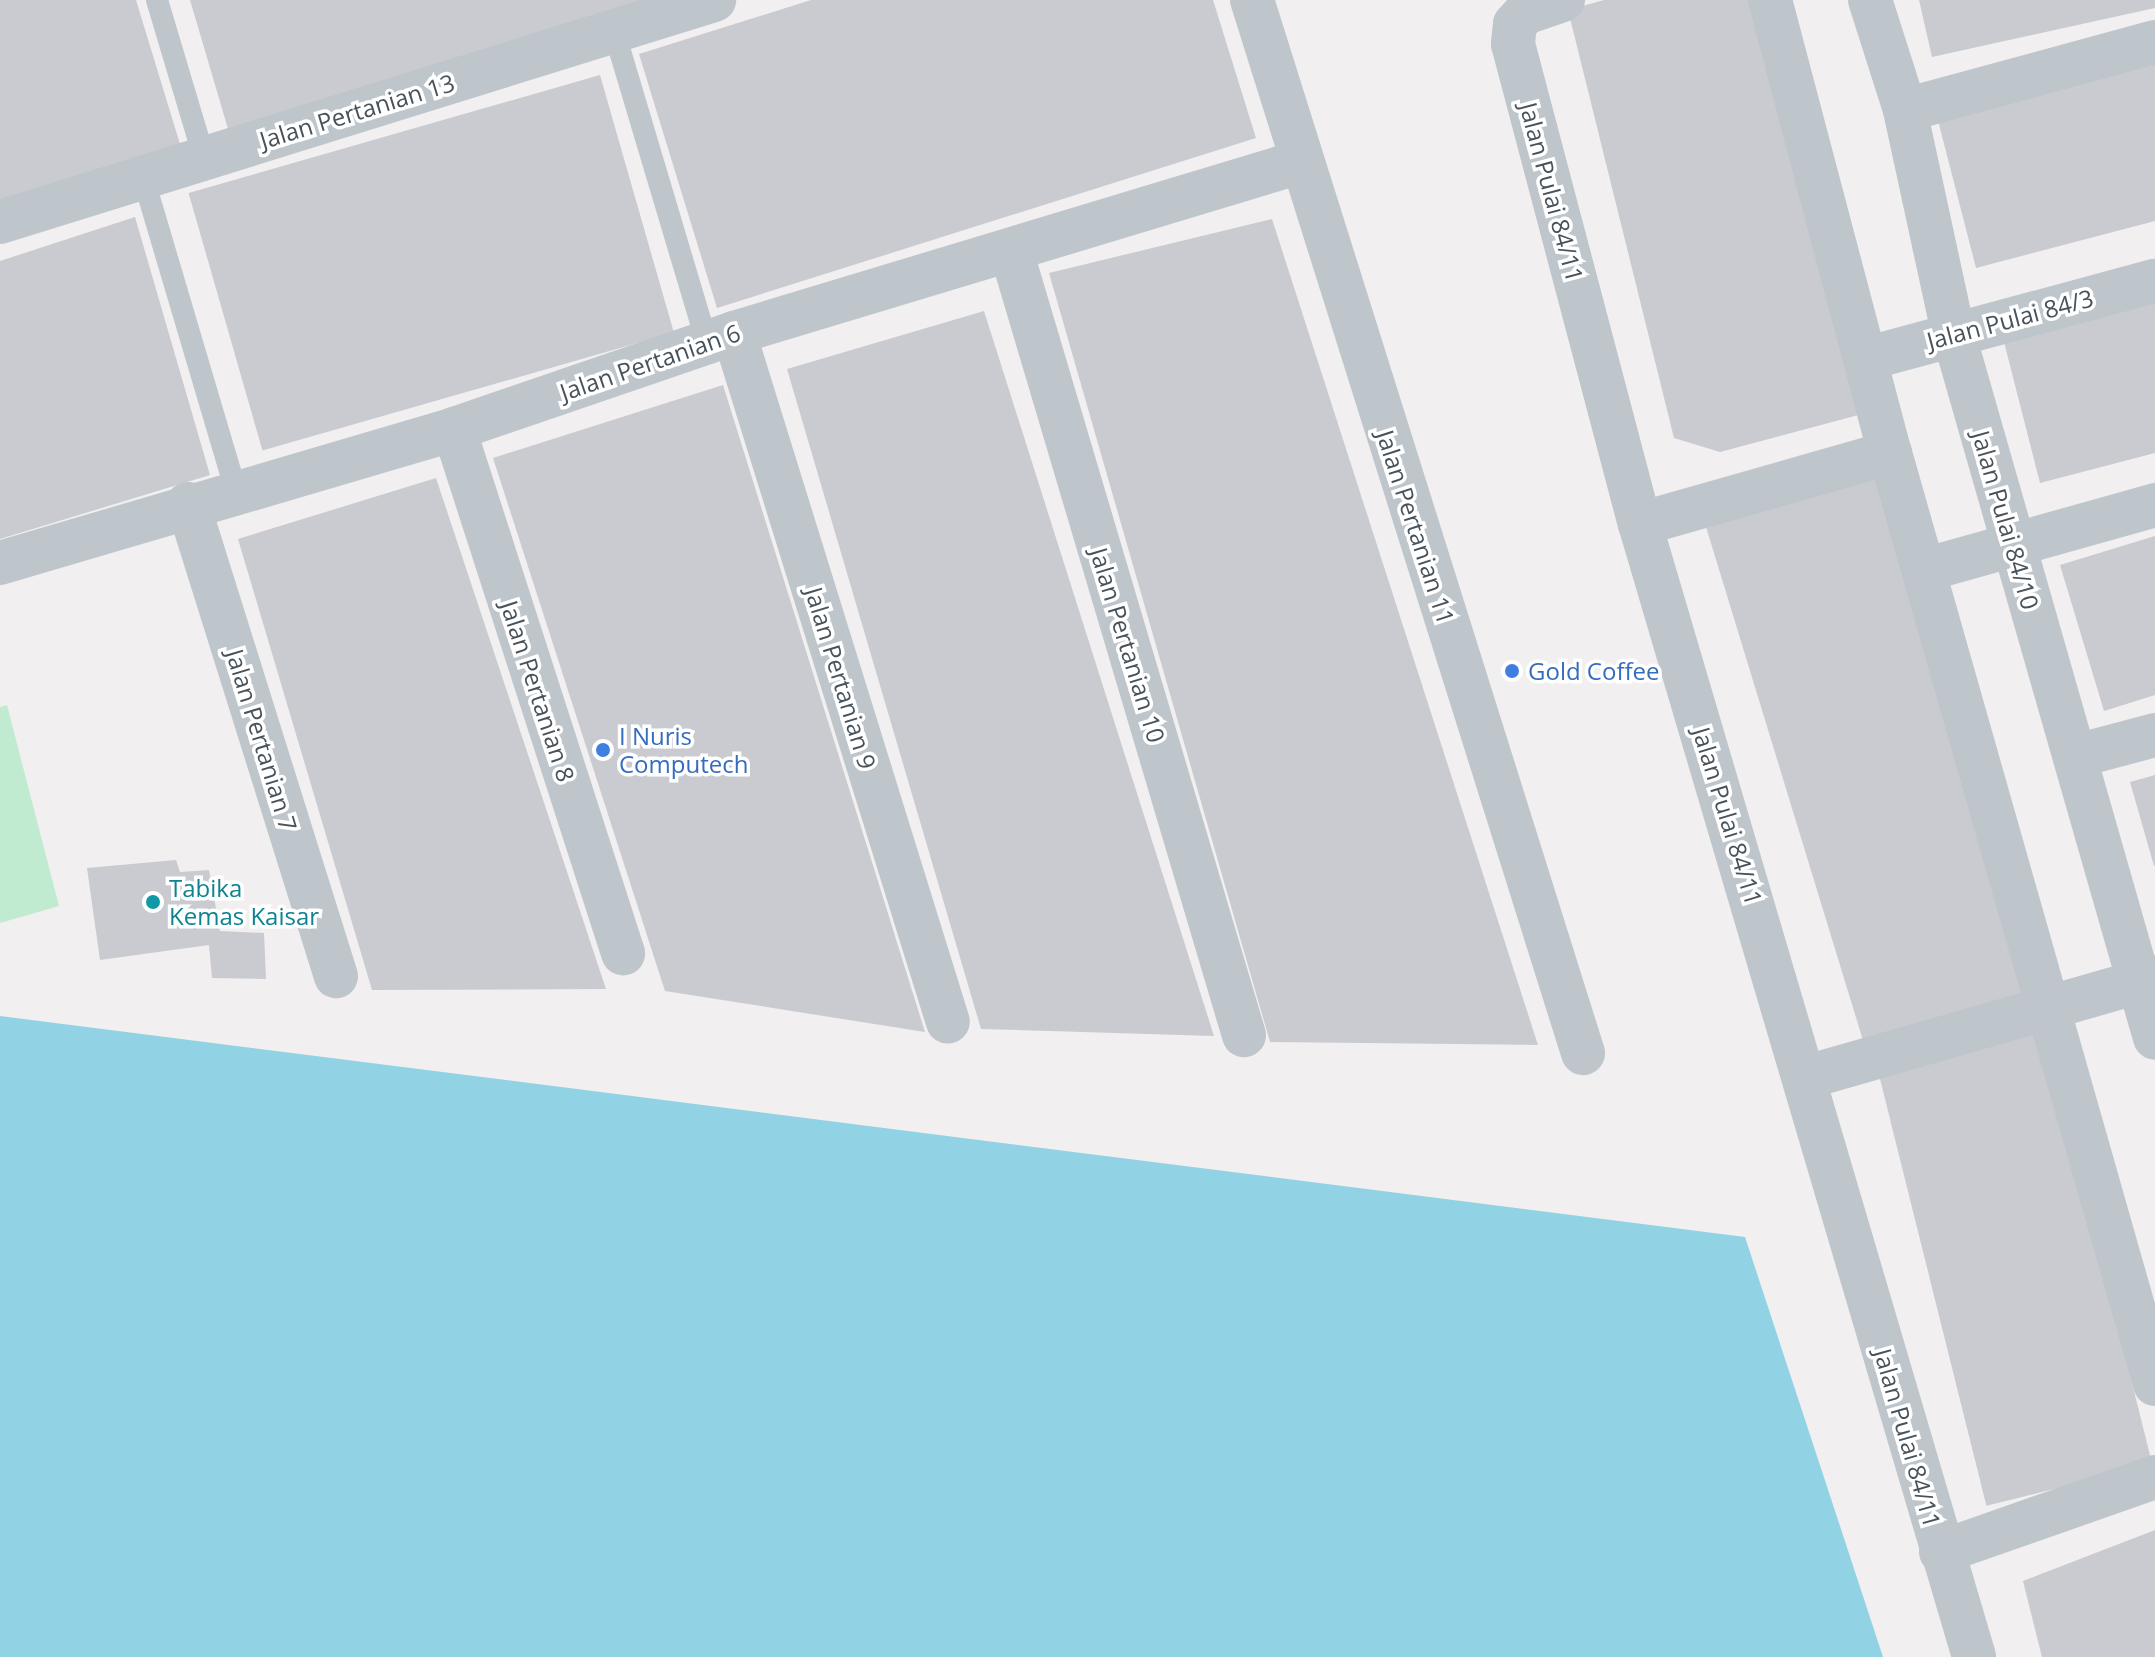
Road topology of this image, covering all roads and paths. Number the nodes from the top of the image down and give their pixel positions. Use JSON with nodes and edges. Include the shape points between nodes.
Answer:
{"nodes":[{"id":1,"x":157,"y":0,"type":"edge"},
{"id":2,"x":714,"y":0,"type":"edge"},
{"id":3,"x":1252,"y":0,"type":"edge"},
{"id":4,"x":1563,"y":0,"type":"edge"},
{"id":5,"x":1770,"y":0,"type":"edge"},
{"id":6,"x":1870,"y":0,"type":"edge"},
{"id":7,"x":614,"y":31,"type":"junction"},
{"id":8,"x":2155,"y":42,"type":"edge"},
{"id":9,"x":1905,"y":110,"type":"junction"},
{"id":10,"x":204,"y":158,"type":"junction"},
{"id":11,"x":1300,"y":162,"type":"junction"},
{"id":12,"x":143,"y":177,"type":"junction"},
{"id":13,"x":0,"y":222,"type":"edge"},
{"id":14,"x":1012,"y":254,"type":"junction"},
{"id":15,"x":2155,"y":281,"type":"edge"},
{"id":16,"x":1953,"y":332,"type":"junction"},
{"id":17,"x":721,"y":337,"type":"junction"},
{"id":18,"x":1865,"y":359,"type":"junction"},
{"id":19,"x":454,"y":429,"type":"junction"},
{"id":20,"x":1890,"y":453,"type":"junction"},
{"id":21,"x":236,"y":491,"type":"junction"},
{"id":22,"x":188,"y":504,"type":"junction"},
{"id":23,"x":2155,"y":505,"type":"edge"},
{"id":24,"x":1640,"y":524,"type":"junction"},
{"id":25,"x":2012,"y":544,"type":"junction"},
{"id":26,"x":0,"y":563,"type":"edge"},
{"id":27,"x":1924,"y":570,"type":"junction"},
{"id":28,"x":2155,"y":735,"type":"edge"},
{"id":29,"x":2076,"y":756,"type":"junction"},
{"id":30,"x":623,"y":953,"type":"dead end"},
{"id":31,"x":336,"y":976,"type":"dead end"},
{"id":32,"x":2146,"y":980,"type":"edge"},
{"id":33,"x":2051,"y":1008,"type":"junction"},
{"id":34,"x":948,"y":1022,"type":"dead end"},
{"id":35,"x":1244,"y":1035,"type":"dead end"},
{"id":36,"x":2155,"y":1038,"type":"edge"},
{"id":37,"x":1583,"y":1053,"type":"dead end"},
{"id":38,"x":1807,"y":1077,"type":"junction"},
{"id":39,"x":2155,"y":1384,"type":"edge"},
{"id":40,"x":2155,"y":1477,"type":"edge"},
{"id":41,"x":1941,"y":1552,"type":"junction"},
{"id":42,"x":1974,"y":1657,"type":"edge"}],
"edges":[{"from":1,"to":10,"type":"lane"},
{"from":2,"to":7,"type":"street","name":"Jalan Pertanian 13"},
{"from":3,"to":11,"type":"street","name":"Jalan Pertanian 11"},
{"from":4,"to":24,"type":"street","name":"Jalan Pulai 84/11","via":[[1525,13],[1515,24],[1513,44]]},
{"from":5,"to":18,"type":"street"},
{"from":6,"to":9,"type":"street","name":"Jalan Pulai 84/10"},
{"from":7,"to":10,"type":"street","name":"Jalan Pertanian 13"},
{"from":7,"to":17,"type":"lane"},
{"from":8,"to":9,"type":"street"},
{"from":9,"to":16,"type":"street","name":"Jalan Pulai 84/10"},
{"from":10,"to":12,"type":"street","name":"Jalan Pertanian 13"},
{"from":11,"to":14,"type":"street","name":"Jalan Pertanian 6"},
{"from":11,"to":37,"type":"street","name":"Jalan Pertanian 11"},
{"from":12,"to":13,"type":"street","name":"Jalan Pertanian 13"},
{"from":12,"to":21,"type":"lane"},
{"from":14,"to":17,"type":"street","name":"Jalan Pertanian 6"},
{"from":14,"to":35,"type":"street","name":"Jalan Pertanian 10"},
{"from":15,"to":16,"type":"street","name":"Jalan Pulai 84/3"},
{"from":16,"to":18,"type":"street","name":"Jalan Pulai 84/3"},
{"from":16,"to":25,"type":"street","name":"Jalan Pulai 84/10"},
{"from":17,"to":19,"type":"street","name":"Jalan Pertanian 6"},
{"from":17,"to":34,"type":"street","name":"Jalan Pertanian 9"},
{"from":18,"to":20,"type":"street"},
{"from":19,"to":21,"type":"street","name":"Jalan Pertanian 6"},
{"from":19,"to":30,"type":"street","name":"Jalan Pertanian 8"},
{"from":20,"to":24,"type":"street"},
{"from":20,"to":27,"type":"street"},
{"from":21,"to":22,"type":"street","name":"Jalan Pertanian 6"},
{"from":22,"to":26,"type":"street","name":"Jalan Pertanian 6"},
{"from":22,"to":31,"type":"street","name":"Jalan Pertanian 7"},
{"from":23,"to":25,"type":"street"},
{"from":24,"to":38,"type":"street","name":"Jalan Pulai 84/11"},
{"from":25,"to":27,"type":"street"},
{"from":25,"to":29,"type":"street","name":"Jalan Pulai 84/10"},
{"from":27,"to":33,"type":"street"},
{"from":28,"to":29,"type":"street"},
{"from":29,"to":32,"type":"street","name":"Jalan Pulai 84/10"},
{"from":32,"to":33,"type":"street"},
{"from":32,"to":36,"type":"street","name":"Jalan Pulai 84/10"},
{"from":33,"to":38,"type":"street"},
{"from":33,"to":39,"type":"street"},
{"from":38,"to":41,"type":"street","name":"Jalan Pulai 84/11"},
{"from":40,"to":41,"type":"street"},
{"from":41,"to":42,"type":"street","name":"Jalan Pulai 84/11"}]}
